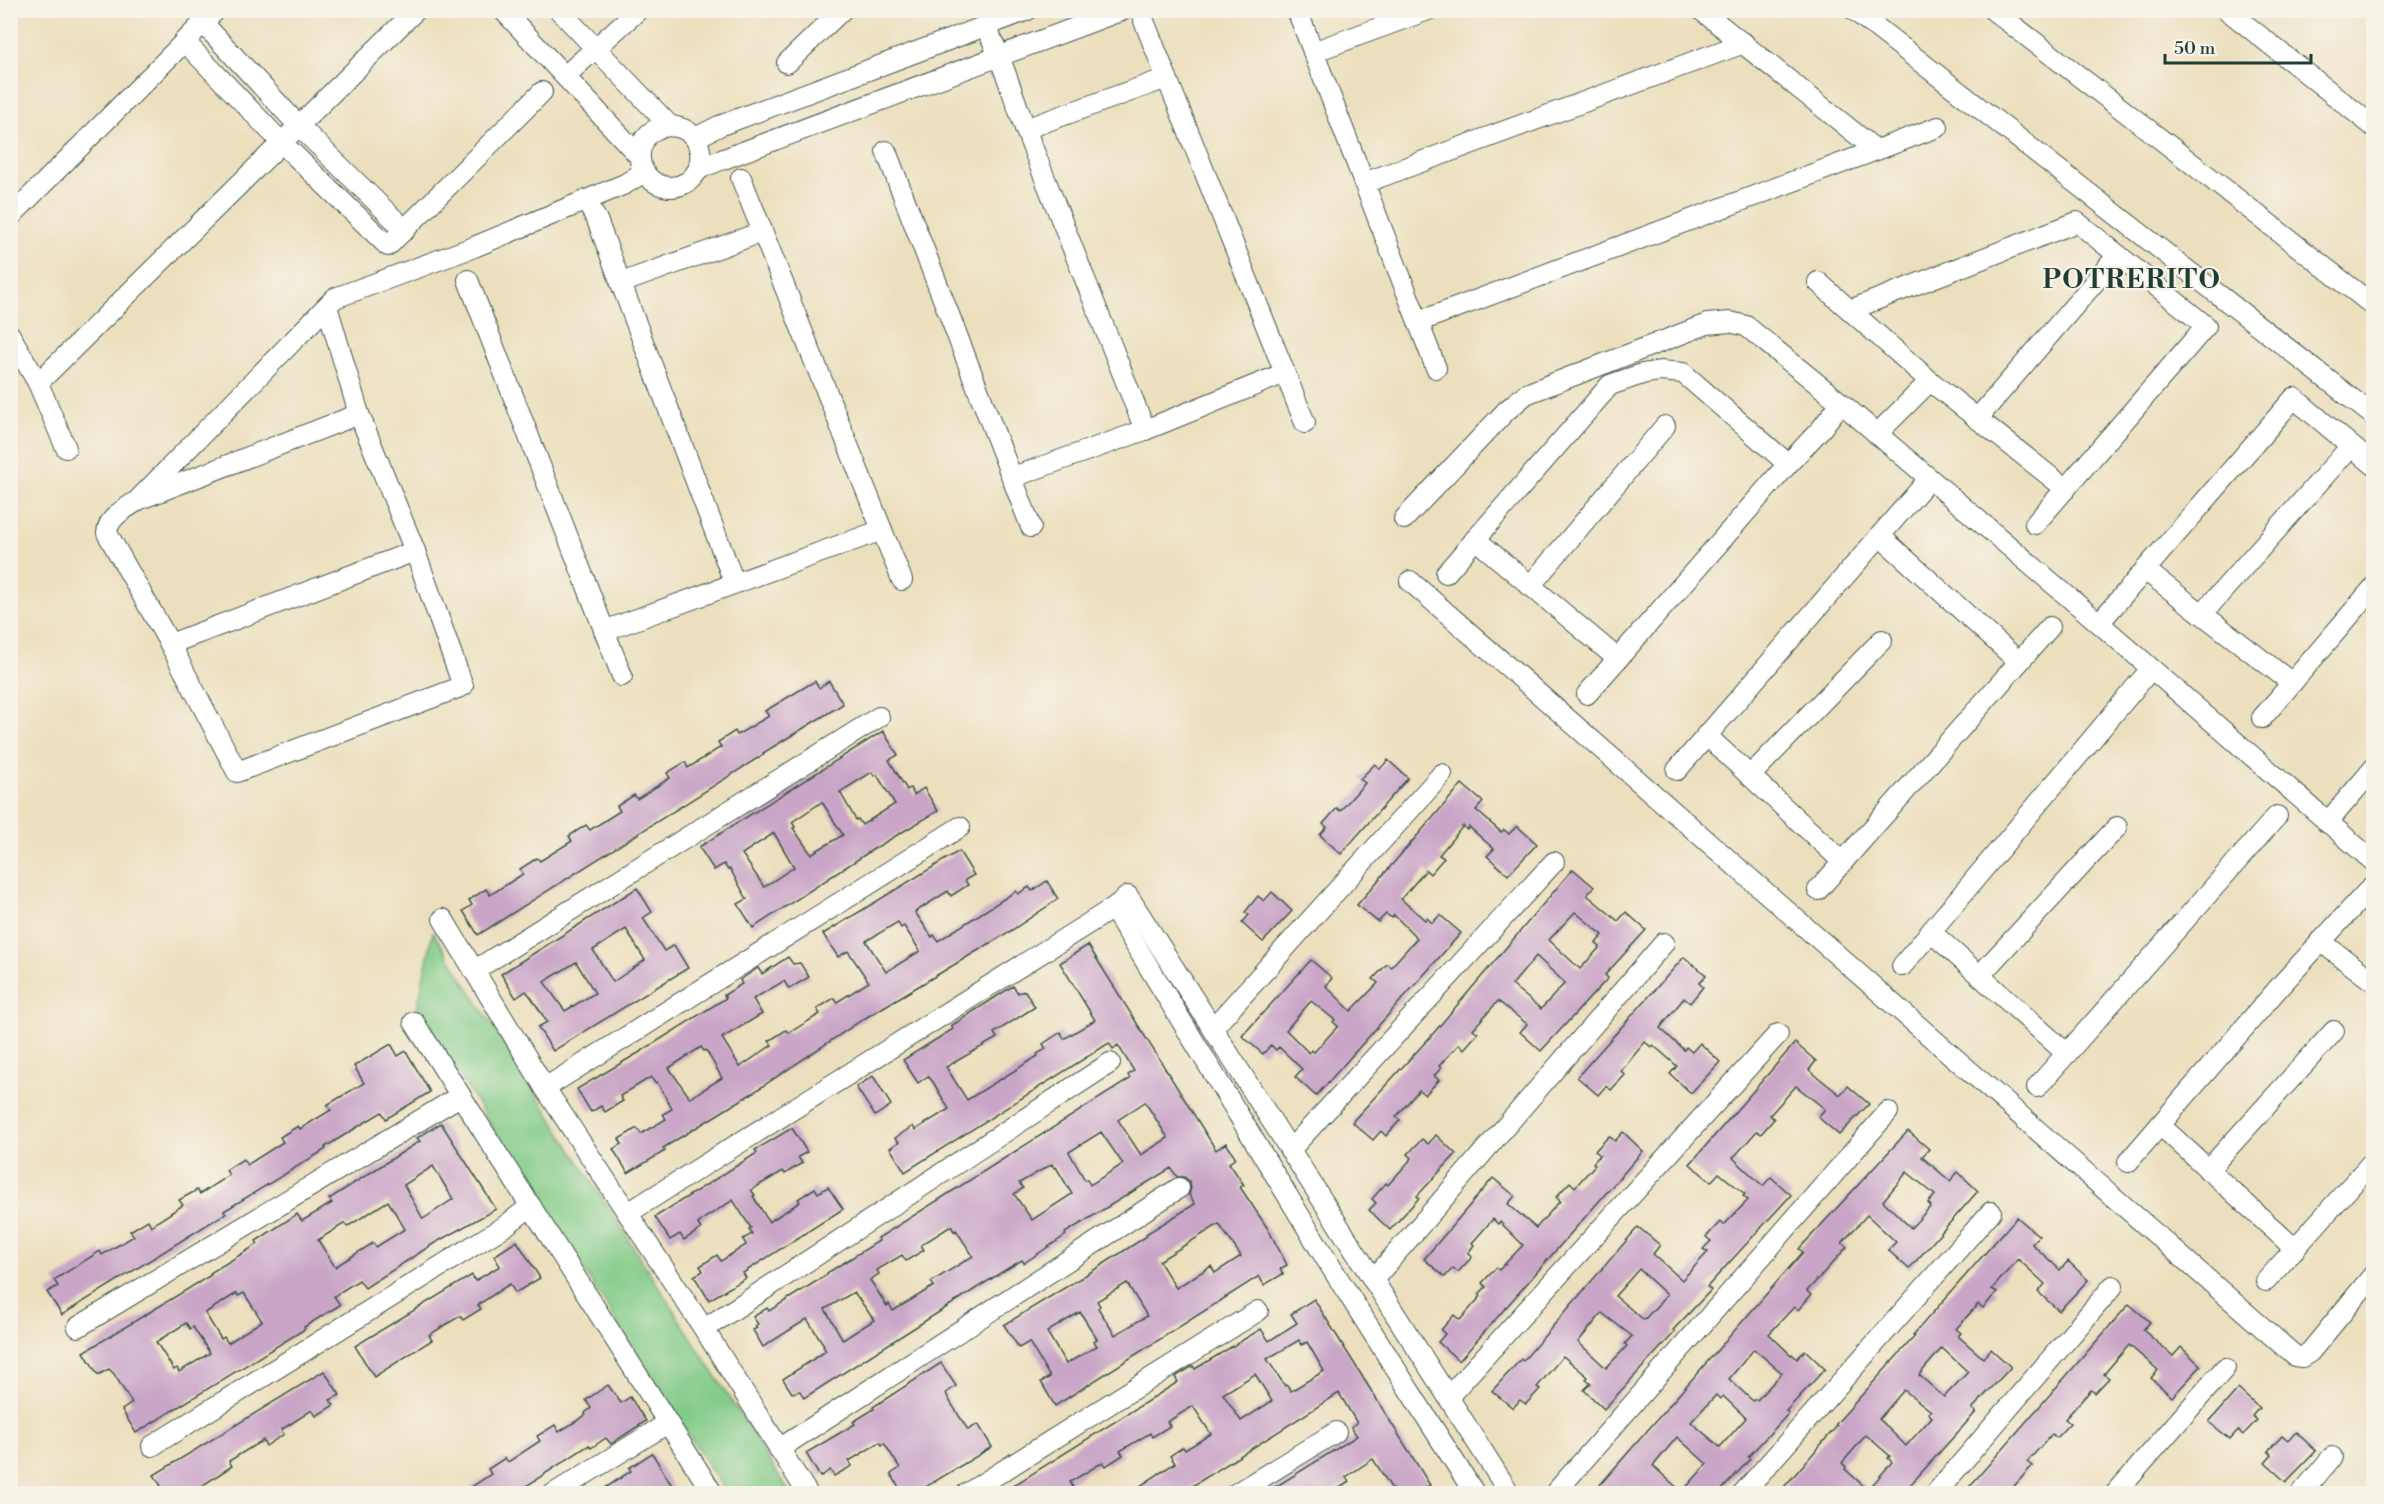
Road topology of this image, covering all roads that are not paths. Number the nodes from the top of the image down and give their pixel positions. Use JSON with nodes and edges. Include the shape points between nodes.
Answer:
{"nodes":[{"id":1,"x":416,"y":10,"type":"edge"},
{"id":2,"x":503,"y":10,"type":"edge"},
{"id":3,"x":560,"y":10,"type":"edge"},
{"id":4,"x":638,"y":10,"type":"edge"},
{"id":5,"x":842,"y":10,"type":"edge"},
{"id":6,"x":1028,"y":10,"type":"edge"},
{"id":7,"x":1123,"y":10,"type":"edge"},
{"id":8,"x":1297,"y":10,"type":"edge"},
{"id":9,"x":1428,"y":10,"type":"edge"},
{"id":10,"x":1701,"y":10,"type":"edge"},
{"id":11,"x":1854,"y":10,"type":"edge"},
{"id":12,"x":1993,"y":10,"type":"edge"},
{"id":13,"x":2227,"y":10,"type":"edge"},
{"id":14,"x":210,"y":17,"type":"edge"},
{"id":15,"x":1144,"y":21,"type":"dead end"},
{"id":16,"x":986,"y":27,"type":"junction"},
{"id":17,"x":184,"y":41,"type":"junction"},
{"id":18,"x":1744,"y":43,"type":"junction"},
{"id":19,"x":596,"y":49,"type":"junction"},
{"id":20,"x":1313,"y":52,"type":"junction"},
{"id":21,"x":1001,"y":57,"type":"junction"},
{"id":22,"x":787,"y":63,"type":"dead end"},
{"id":23,"x":565,"y":76,"type":"junction"},
{"id":24,"x":1167,"y":78,"type":"junction"},
{"id":25,"x":542,"y":92,"type":"dead end"},
{"id":26,"x":299,"y":126,"type":"junction"},
{"id":27,"x":670,"y":126,"type":"junction"},
{"id":28,"x":1938,"y":127,"type":"dead end"},
{"id":29,"x":2373,"y":127,"type":"edge"},
{"id":30,"x":1025,"y":129,"type":"junction"},
{"id":31,"x":695,"y":138,"type":"junction"},
{"id":32,"x":282,"y":143,"type":"junction"},
{"id":33,"x":1876,"y":150,"type":"junction"},
{"id":34,"x":886,"y":151,"type":"dead end"},
{"id":35,"x":642,"y":165,"type":"junction"},
{"id":36,"x":698,"y":170,"type":"junction"},
{"id":37,"x":741,"y":178,"type":"dead end"},
{"id":38,"x":1364,"y":183,"type":"junction"},
{"id":39,"x":626,"y":184,"type":"junction"},
{"id":40,"x":671,"y":187,"type":"junction"},
{"id":41,"x":586,"y":201,"type":"junction"},
{"id":42,"x":10,"y":217,"type":"edge"},
{"id":43,"x":405,"y":230,"type":"junction"},
{"id":44,"x":762,"y":232,"type":"junction"},
{"id":45,"x":2118,"y":255,"type":"junction"},
{"id":46,"x":468,"y":280,"type":"dead end"},
{"id":47,"x":1818,"y":282,"type":"dead end"},
{"id":48,"x":621,"y":284,"type":"junction"},
{"id":49,"x":327,"y":306,"type":"junction"},
{"id":50,"x":2373,"y":306,"type":"edge"},
{"id":51,"x":1850,"y":310,"type":"junction"},
{"id":52,"x":1418,"y":322,"type":"junction"},
{"id":53,"x":10,"y":335,"type":"edge"},
{"id":54,"x":1436,"y":368,"type":"dead end"},
{"id":55,"x":1285,"y":373,"type":"junction"},
{"id":56,"x":1930,"y":381,"type":"junction"},
{"id":57,"x":38,"y":383,"type":"junction"},
{"id":58,"x":1841,"y":403,"type":"junction"},
{"id":59,"x":359,"y":414,"type":"junction"},
{"id":60,"x":2373,"y":416,"type":"edge"},
{"id":61,"x":1977,"y":419,"type":"junction"},
{"id":62,"x":1305,"y":423,"type":"dead end"},
{"id":63,"x":1665,"y":426,"type":"dead end"},
{"id":64,"x":1145,"y":430,"type":"junction"},
{"id":65,"x":1877,"y":434,"type":"junction"},
{"id":66,"x":2350,"y":446,"type":"junction"},
{"id":67,"x":66,"y":448,"type":"dead end"},
{"id":68,"x":1788,"y":464,"type":"junction"},
{"id":69,"x":2373,"y":465,"type":"edge"},
{"id":70,"x":1013,"y":477,"type":"junction"},
{"id":71,"x":1929,"y":479,"type":"junction"},
{"id":72,"x":2066,"y":489,"type":"junction"},
{"id":73,"x":137,"y":501,"type":"junction"},
{"id":74,"x":1404,"y":519,"type":"dead end"},
{"id":75,"x":2035,"y":524,"type":"dead end"},
{"id":76,"x":1031,"y":527,"type":"dead end"},
{"id":77,"x":882,"y":530,"type":"junction"},
{"id":78,"x":1880,"y":536,"type":"junction"},
{"id":79,"x":1475,"y":539,"type":"junction"},
{"id":80,"x":415,"y":551,"type":"junction"},
{"id":81,"x":2145,"y":570,"type":"junction"},
{"id":82,"x":1446,"y":573,"type":"dead end"},
{"id":83,"x":902,"y":580,"type":"dead end"},
{"id":84,"x":1410,"y":581,"type":"dead end"},
{"id":85,"x":734,"y":582,"type":"junction"},
{"id":86,"x":1530,"y":586,"type":"junction"},
{"id":87,"x":2373,"y":587,"type":"edge"},
{"id":88,"x":2202,"y":614,"type":"junction"},
{"id":89,"x":2100,"y":623,"type":"junction"},
{"id":90,"x":2050,"y":627,"type":"dead end"},
{"id":91,"x":604,"y":631,"type":"junction"},
{"id":92,"x":1882,"y":640,"type":"dead end"},
{"id":93,"x":170,"y":644,"type":"junction"},
{"id":94,"x":1618,"y":659,"type":"junction"},
{"id":95,"x":2019,"y":662,"type":"junction"},
{"id":96,"x":2151,"y":670,"type":"junction"},
{"id":97,"x":622,"y":676,"type":"dead end"},
{"id":98,"x":2292,"y":683,"type":"junction"},
{"id":99,"x":1587,"y":694,"type":"dead end"},
{"id":100,"x":879,"y":717,"type":"dead end"},
{"id":101,"x":2262,"y":718,"type":"dead end"},
{"id":102,"x":1706,"y":735,"type":"junction"},
{"id":103,"x":2373,"y":768,"type":"edge"},
{"id":104,"x":1677,"y":770,"type":"dead end"},
{"id":105,"x":1442,"y":774,"type":"dead end"},
{"id":106,"x":1750,"y":776,"type":"junction"},
{"id":107,"x":2277,"y":816,"type":"dead end"},
{"id":108,"x":2327,"y":823,"type":"junction"},
{"id":109,"x":960,"y":827,"type":"dead end"},
{"id":110,"x":2117,"y":827,"type":"dead end"},
{"id":111,"x":1554,"y":862,"type":"dead end"},
{"id":112,"x":1843,"y":862,"type":"junction"},
{"id":113,"x":2373,"y":862,"type":"edge"},
{"id":114,"x":2373,"y":884,"type":"edge"},
{"id":115,"x":1818,"y":890,"type":"dead end"},
{"id":116,"x":1113,"y":908,"type":"junction"},
{"id":117,"x":443,"y":919,"type":"dead end"},
{"id":118,"x":1931,"y":932,"type":"junction"},
{"id":119,"x":2320,"y":941,"type":"junction"},
{"id":120,"x":1664,"y":943,"type":"dead end"},
{"id":121,"x":1902,"y":966,"type":"dead end"},
{"id":122,"x":475,"y":970,"type":"junction"},
{"id":123,"x":1980,"y":975,"type":"junction"},
{"id":124,"x":2373,"y":982,"type":"edge"},
{"id":125,"x":414,"y":1022,"type":"dead end"},
{"id":126,"x":1213,"y":1028,"type":"junction"},
{"id":127,"x":2334,"y":1030,"type":"dead end"},
{"id":128,"x":1778,"y":1034,"type":"dead end"},
{"id":129,"x":2067,"y":1054,"type":"junction"},
{"id":130,"x":1110,"y":1063,"type":"dead end"},
{"id":131,"x":545,"y":1088,"type":"junction"},
{"id":132,"x":2037,"y":1088,"type":"dead end"},
{"id":133,"x":460,"y":1096,"type":"junction"},
{"id":134,"x":1888,"y":1113,"type":"dead end"},
{"id":135,"x":2160,"y":1125,"type":"junction"},
{"id":136,"x":1290,"y":1150,"type":"junction"},
{"id":137,"x":2373,"y":1160,"type":"edge"},
{"id":138,"x":2128,"y":1162,"type":"dead end"},
{"id":139,"x":2208,"y":1170,"type":"junction"},
{"id":140,"x":1179,"y":1188,"type":"dead end"},
{"id":141,"x":531,"y":1206,"type":"junction"},
{"id":142,"x":1990,"y":1212,"type":"dead end"},
{"id":143,"x":628,"y":1213,"type":"junction"},
{"id":144,"x":1350,"y":1243,"type":"junction"},
{"id":145,"x":2295,"y":1249,"type":"junction"},
{"id":146,"x":1326,"y":1258,"type":"junction"},
{"id":147,"x":2373,"y":1274,"type":"edge"},
{"id":148,"x":1373,"y":1280,"type":"junction"},
{"id":149,"x":2266,"y":1281,"type":"dead end"},
{"id":150,"x":2113,"y":1286,"type":"dead end"},
{"id":151,"x":1258,"y":1311,"type":"dead end"},
{"id":152,"x":78,"y":1327,"type":"dead end"},
{"id":153,"x":704,"y":1329,"type":"junction"},
{"id":154,"x":2224,"y":1368,"type":"dead end"},
{"id":155,"x":1448,"y":1397,"type":"junction"},
{"id":156,"x":668,"y":1423,"type":"junction"},
{"id":157,"x":1336,"y":1432,"type":"dead end"},
{"id":158,"x":152,"y":1446,"type":"dead end"},
{"id":159,"x":779,"y":1449,"type":"junction"},
{"id":160,"x":2332,"y":1457,"type":"dead end"},
{"id":161,"x":553,"y":1494,"type":"edge"},
{"id":162,"x":713,"y":1494,"type":"edge"},
{"id":163,"x":808,"y":1494,"type":"edge"},
{"id":164,"x":966,"y":1494,"type":"edge"},
{"id":165,"x":1235,"y":1494,"type":"edge"},
{"id":166,"x":1474,"y":1494,"type":"edge"},
{"id":167,"x":1510,"y":1494,"type":"edge"},
{"id":168,"x":1554,"y":1494,"type":"edge"},
{"id":169,"x":1742,"y":1494,"type":"edge"},
{"id":170,"x":1935,"y":1494,"type":"edge"},
{"id":171,"x":2115,"y":1494,"type":"edge"},
{"id":172,"x":2301,"y":1494,"type":"edge"}],
"edges":[{"from":1,"to":26,"type":"street"},
{"from":2,"to":23,"type":"street"},
{"from":3,"to":19,"type":"street"},
{"from":4,"to":19,"type":"street"},
{"from":5,"to":22,"type":"street"},
{"from":6,"to":16,"type":"street"},
{"from":7,"to":21,"type":"street"},
{"from":8,"to":20,"type":"street"},
{"from":9,"to":20,"type":"street"},
{"from":10,"to":18,"type":"street"},
{"from":11,"to":60,"type":"street"},
{"from":12,"to":50,"type":"street"},
{"from":13,"to":29,"type":"street"},
{"from":14,"to":17,"type":"street"},
{"from":14,"to":26,"type":"street"},
{"from":15,"to":24,"type":"street"},
{"from":16,"to":21,"type":"street"},
{"from":16,"to":31,"type":"street"},
{"from":17,"to":32,"type":"street"},
{"from":17,"to":42,"type":"street"},
{"from":18,"to":33,"type":"street"},
{"from":18,"to":38,"type":"street"},
{"from":19,"to":23,"type":"street"},
{"from":19,"to":27,"type":"street"},
{"from":20,"to":38,"type":"street"},
{"from":21,"to":30,"type":"street"},
{"from":21,"to":36,"type":"street"},
{"from":23,"to":35,"type":"street"},
{"from":24,"to":30,"type":"street"},
{"from":24,"to":55,"type":"street"},
{"from":25,"to":43,"type":"street"},
{"from":26,"to":32,"type":"street"},
{"from":26,"to":43,"type":"street"},
{"from":27,"to":31,"type":"street","via":[[684,129]]},
{"from":27,"to":35,"type":"street","via":[[649,135],[641,149]]},
{"from":28,"to":33,"type":"street"},
{"from":30,"to":64,"type":"street"},
{"from":31,"to":36,"type":"street","via":[[701,153]]},
{"from":32,"to":43,"type":"street","via":[[388,246]]},
{"from":32,"to":57,"type":"street"},
{"from":33,"to":52,"type":"street"},
{"from":34,"to":70,"type":"street"},
{"from":35,"to":39,"type":"street"},
{"from":35,"to":40,"type":"street","via":[[656,183]]},
{"from":36,"to":40,"type":"street","via":[[687,182]]},
{"from":37,"to":44,"type":"street"},
{"from":38,"to":52,"type":"street"},
{"from":39,"to":40,"type":"street"},
{"from":39,"to":41,"type":"street"},
{"from":41,"to":48,"type":"street"},
{"from":41,"to":49,"type":"street","via":[[335,298]]},
{"from":44,"to":48,"type":"street"},
{"from":44,"to":77,"type":"street"},
{"from":45,"to":51,"type":"street","via":[[2078,222]]},
{"from":45,"to":61,"type":"street"},
{"from":45,"to":72,"type":"street","via":[[2206,326]]},
{"from":46,"to":91,"type":"street"},
{"from":47,"to":51,"type":"street"},
{"from":48,"to":85,"type":"street"},
{"from":49,"to":59,"type":"street"},
{"from":49,"to":73,"type":"street"},
{"from":51,"to":56,"type":"street"},
{"from":52,"to":54,"type":"street"},
{"from":53,"to":57,"type":"street"},
{"from":55,"to":62,"type":"street"},
{"from":55,"to":64,"type":"street"},
{"from":56,"to":61,"type":"street"},
{"from":56,"to":65,"type":"street"},
{"from":57,"to":67,"type":"street"},
{"from":58,"to":65,"type":"street"},
{"from":58,"to":68,"type":"street"},
{"from":58,"to":74,"type":"street","via":[[1746,326],[1730,322],[1707,324],[1526,394]]},
{"from":59,"to":73,"type":"street"},
{"from":59,"to":80,"type":"street"},
{"from":61,"to":72,"type":"street"},
{"from":63,"to":86,"type":"street"},
{"from":64,"to":70,"type":"street"},
{"from":65,"to":71,"type":"street"},
{"from":66,"to":69,"type":"street"},
{"from":66,"to":81,"type":"street","via":[[2294,398]]},
{"from":66,"to":88,"type":"street"},
{"from":68,"to":79,"type":"street","via":[[1683,374],[1642,374],[1610,385]]},
{"from":68,"to":94,"type":"street"},
{"from":70,"to":76,"type":"street"},
{"from":71,"to":78,"type":"street"},
{"from":71,"to":89,"type":"street"},
{"from":72,"to":75,"type":"street"},
{"from":73,"to":93,"type":"street","via":[[115,516],[106,533]]},
{"from":77,"to":83,"type":"street"},
{"from":77,"to":85,"type":"street"},
{"from":78,"to":95,"type":"street"},
{"from":78,"to":102,"type":"street"},
{"from":79,"to":82,"type":"street"},
{"from":79,"to":86,"type":"street"},
{"from":80,"to":93,"type":"street"},
{"from":80,"to":93,"type":"street","via":[[463,686],[237,772]]},
{"from":81,"to":88,"type":"street"},
{"from":81,"to":89,"type":"street"},
{"from":84,"to":147,"type":"street","via":[[2295,1356],[2310,1352]]},
{"from":85,"to":91,"type":"street"},
{"from":86,"to":94,"type":"street"},
{"from":87,"to":98,"type":"street"},
{"from":88,"to":98,"type":"street"},
{"from":89,"to":96,"type":"street"},
{"from":90,"to":95,"type":"street"},
{"from":91,"to":97,"type":"street"},
{"from":92,"to":106,"type":"street"},
{"from":94,"to":99,"type":"street"},
{"from":95,"to":112,"type":"street"},
{"from":96,"to":108,"type":"street"},
{"from":96,"to":118,"type":"street"},
{"from":98,"to":101,"type":"street"},
{"from":100,"to":122,"type":"street"},
{"from":102,"to":104,"type":"street"},
{"from":102,"to":106,"type":"street"},
{"from":103,"to":108,"type":"street"},
{"from":105,"to":126,"type":"street"},
{"from":106,"to":112,"type":"street"},
{"from":107,"to":129,"type":"street"},
{"from":108,"to":113,"type":"street"},
{"from":109,"to":131,"type":"street"},
{"from":110,"to":123,"type":"street"},
{"from":111,"to":136,"type":"street"},
{"from":112,"to":115,"type":"street"},
{"from":114,"to":119,"type":"street"},
{"from":116,"to":126,"type":"street","via":[[1128,896]]},
{"from":116,"to":143,"type":"street"},
{"from":116,"to":146,"type":"street"},
{"from":117,"to":122,"type":"street"},
{"from":118,"to":121,"type":"street"},
{"from":118,"to":123,"type":"street"},
{"from":119,"to":124,"type":"street"},
{"from":119,"to":135,"type":"street"},
{"from":120,"to":148,"type":"street"},
{"from":122,"to":131,"type":"street"},
{"from":123,"to":129,"type":"street"},
{"from":125,"to":133,"type":"street"},
{"from":126,"to":136,"type":"street"},
{"from":127,"to":139,"type":"street"},
{"from":128,"to":155,"type":"street"},
{"from":129,"to":132,"type":"street"},
{"from":130,"to":153,"type":"street"},
{"from":131,"to":143,"type":"street"},
{"from":133,"to":141,"type":"street"},
{"from":133,"to":152,"type":"street"},
{"from":134,"to":168,"type":"street"},
{"from":135,"to":138,"type":"street"},
{"from":135,"to":139,"type":"street"},
{"from":136,"to":144,"type":"street"},
{"from":137,"to":145,"type":"street"},
{"from":139,"to":145,"type":"street"},
{"from":140,"to":159,"type":"street"},
{"from":141,"to":156,"type":"street"},
{"from":141,"to":158,"type":"street"},
{"from":142,"to":169,"type":"street"},
{"from":143,"to":153,"type":"street"},
{"from":144,"to":146,"type":"street"},
{"from":144,"to":148,"type":"street"},
{"from":145,"to":149,"type":"street"},
{"from":146,"to":166,"type":"street"},
{"from":148,"to":155,"type":"street"},
{"from":150,"to":170,"type":"street"},
{"from":151,"to":164,"type":"street"},
{"from":153,"to":159,"type":"street"},
{"from":154,"to":171,"type":"street"},
{"from":155,"to":167,"type":"street"},
{"from":156,"to":161,"type":"street"},
{"from":156,"to":162,"type":"street"},
{"from":157,"to":165,"type":"street"},
{"from":159,"to":163,"type":"street"},
{"from":160,"to":172,"type":"street"}]}
